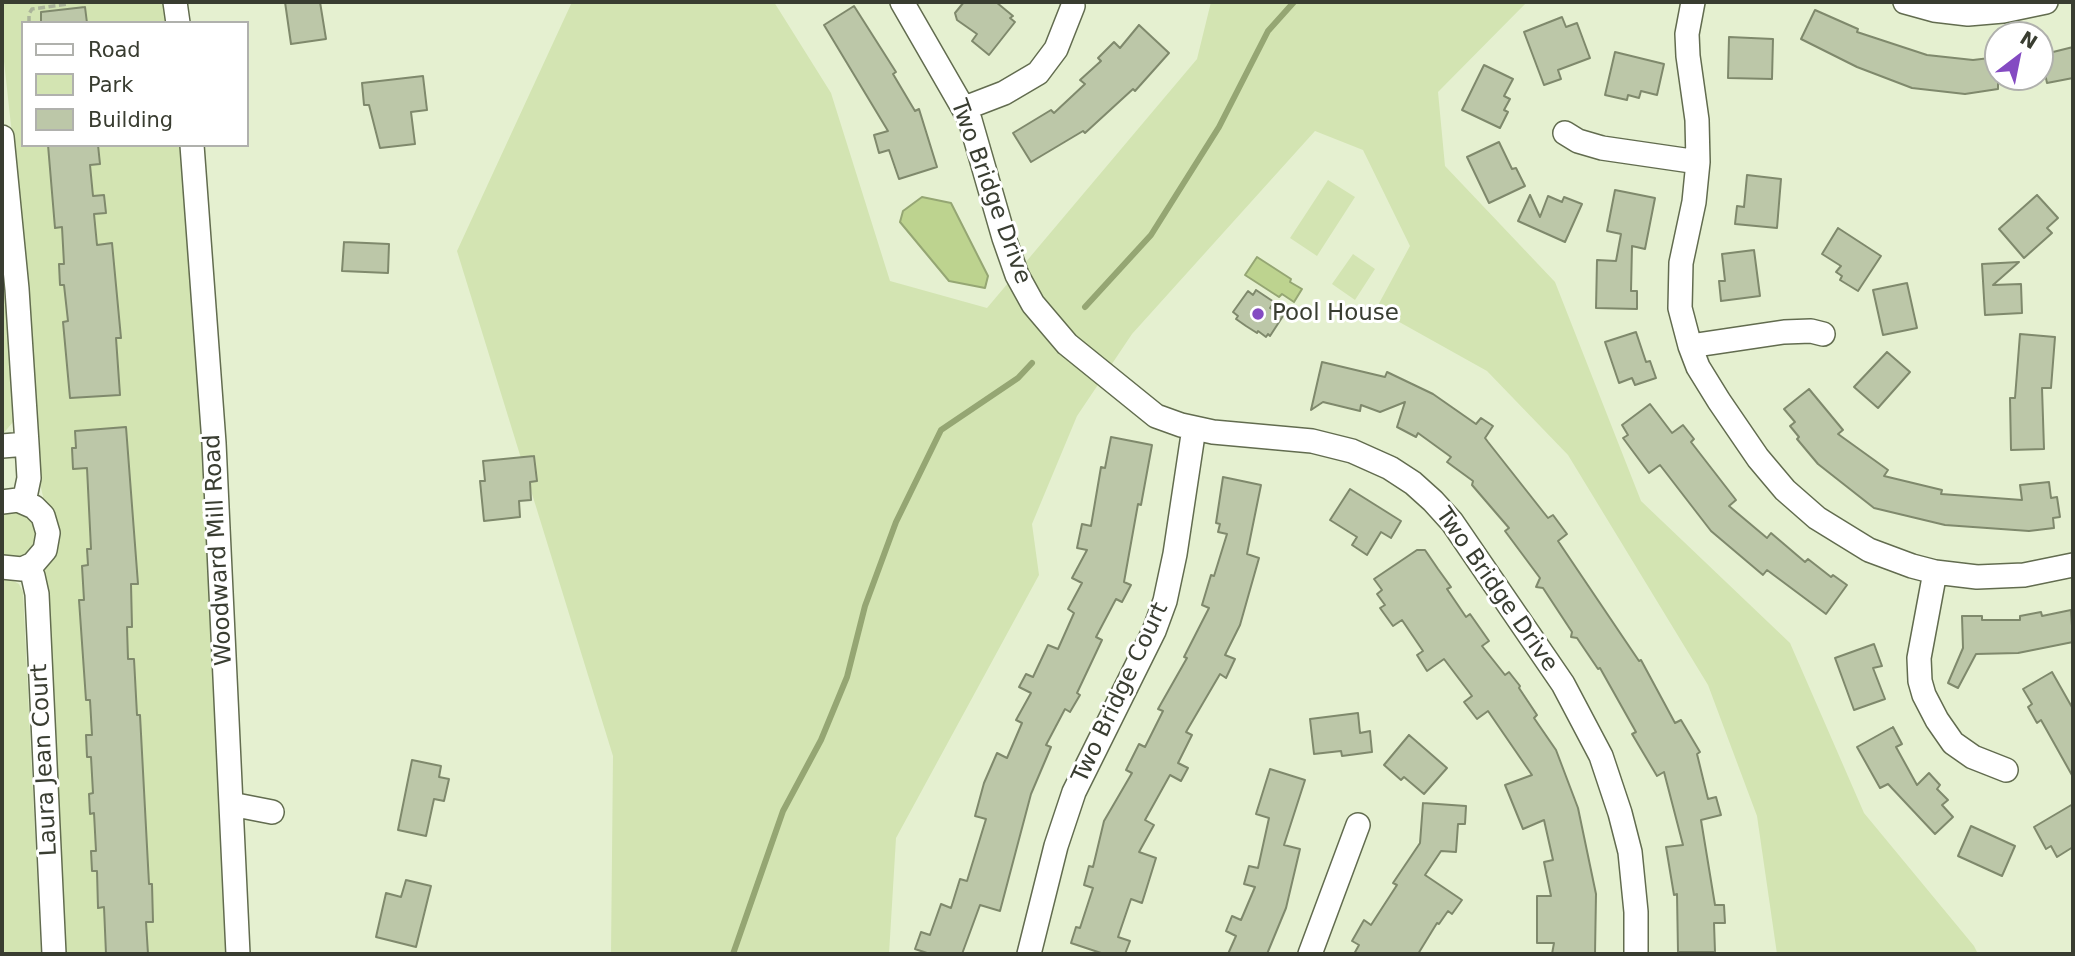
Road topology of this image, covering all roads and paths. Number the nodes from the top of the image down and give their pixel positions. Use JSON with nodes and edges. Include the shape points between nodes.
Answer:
{"nodes":[{"id":1,"x":175,"y":2,"type":"edge"},
{"id":2,"x":902,"y":2,"type":"edge"},
{"id":3,"x":1693,"y":2,"type":"edge"},
{"id":4,"x":1905,"y":2,"type":"edge"},
{"id":5,"x":2046,"y":2,"type":"edge"},
{"id":6,"x":68,"y":4,"type":"dead end"},
{"id":7,"x":1073,"y":6,"type":"dead end"},
{"id":8,"x":29,"y":21,"type":"edge"},
{"id":9,"x":178,"y":21,"type":"edge"},
{"id":10,"x":965,"y":108,"type":"junction"},
{"id":11,"x":1565,"y":133,"type":"dead end"},
{"id":12,"x":2,"y":137,"type":"edge"},
{"id":13,"x":192,"y":147,"type":"edge"},
{"id":14,"x":1698,"y":162,"type":"junction"},
{"id":15,"x":1823,"y":334,"type":"dead end"},
{"id":16,"x":1690,"y":346,"type":"junction"},
{"id":17,"x":1194,"y":428,"type":"junction"},
{"id":18,"x":27,"y":444,"type":"junction"},
{"id":19,"x":2,"y":446,"type":"edge"},
{"id":20,"x":13,"y":502,"type":"edge"},
{"id":21,"x":2073,"y":565,"type":"edge"},
{"id":22,"x":28,"y":567,"type":"junction"},
{"id":23,"x":2,"y":568,"type":"edge"},
{"id":24,"x":1935,"y":572,"type":"junction"},
{"id":25,"x":2006,"y":770,"type":"dead end"},
{"id":26,"x":232,"y":804,"type":"junction"},
{"id":27,"x":272,"y":812,"type":"dead end"},
{"id":28,"x":1358,"y":825,"type":"dead end"},
{"id":29,"x":54,"y":954,"type":"edge"},
{"id":30,"x":239,"y":954,"type":"edge"},
{"id":31,"x":1028,"y":954,"type":"edge"},
{"id":32,"x":1310,"y":954,"type":"edge"},
{"id":33,"x":1636,"y":954,"type":"edge"}],
"edges":[{"from":1,"to":9,"type":"street"},
{"from":2,"to":10,"type":"street","name":"Two Bridge Drive"},
{"from":3,"to":14,"type":"street","via":[[1687,34]]},
{"from":4,"to":5,"type":"street","via":[[1968,14]]},
{"from":6,"to":8,"type":"path","via":[[32,9]]},
{"from":7,"to":10,"type":"street","via":[[1056,49],[1038,72],[1004,93]]},
{"from":10,"to":17,"type":"street","name":"Two Bridge Drive","via":[[1012,262],[1032,304],[1067,344],[1143,407]]},
{"from":11,"to":14,"type":"street","via":[[1602,148]]},
{"from":12,"to":18,"type":"street"},
{"from":13,"to":26,"type":"street","name":"Woodward Mill Road","via":[[213,430]]},
{"from":14,"to":16,"type":"street","via":[[1680,279]]},
{"from":15,"to":16,"type":"street","via":[[1784,332]]},
{"from":16,"to":24,"type":"street","via":[[1708,384],[1758,458],[1801,505],[1869,550]]},
{"from":17,"to":31,"type":"street","name":"Two Bridge Court","via":[[1166,601],[1074,792]]},
{"from":17,"to":33,"type":"street","name":"Two Bridge Drive","via":[[1312,441],[1352,451],[1401,475],[1443,511],[1563,684],[1601,756],[1630,852]]},
{"from":18,"to":19,"type":"street"},
{"from":18,"to":20,"type":"street","via":[[29,478]]},
{"from":20,"to":22,"type":"street","via":[[34,507],[43,516],[48,533],[45,550]]},
{"from":21,"to":24,"type":"street","via":[[2001,577]]},
{"from":22,"to":23,"type":"street"},
{"from":22,"to":29,"type":"street","name":"Laura Jean Court","via":[[37,594]]},
{"from":24,"to":25,"type":"street","via":[[1919,658],[1924,695],[1953,743]]},
{"from":26,"to":27,"type":"street"},
{"from":26,"to":30,"type":"street","name":"Woodward Mill Road"},
{"from":28,"to":32,"type":"street"}]}
